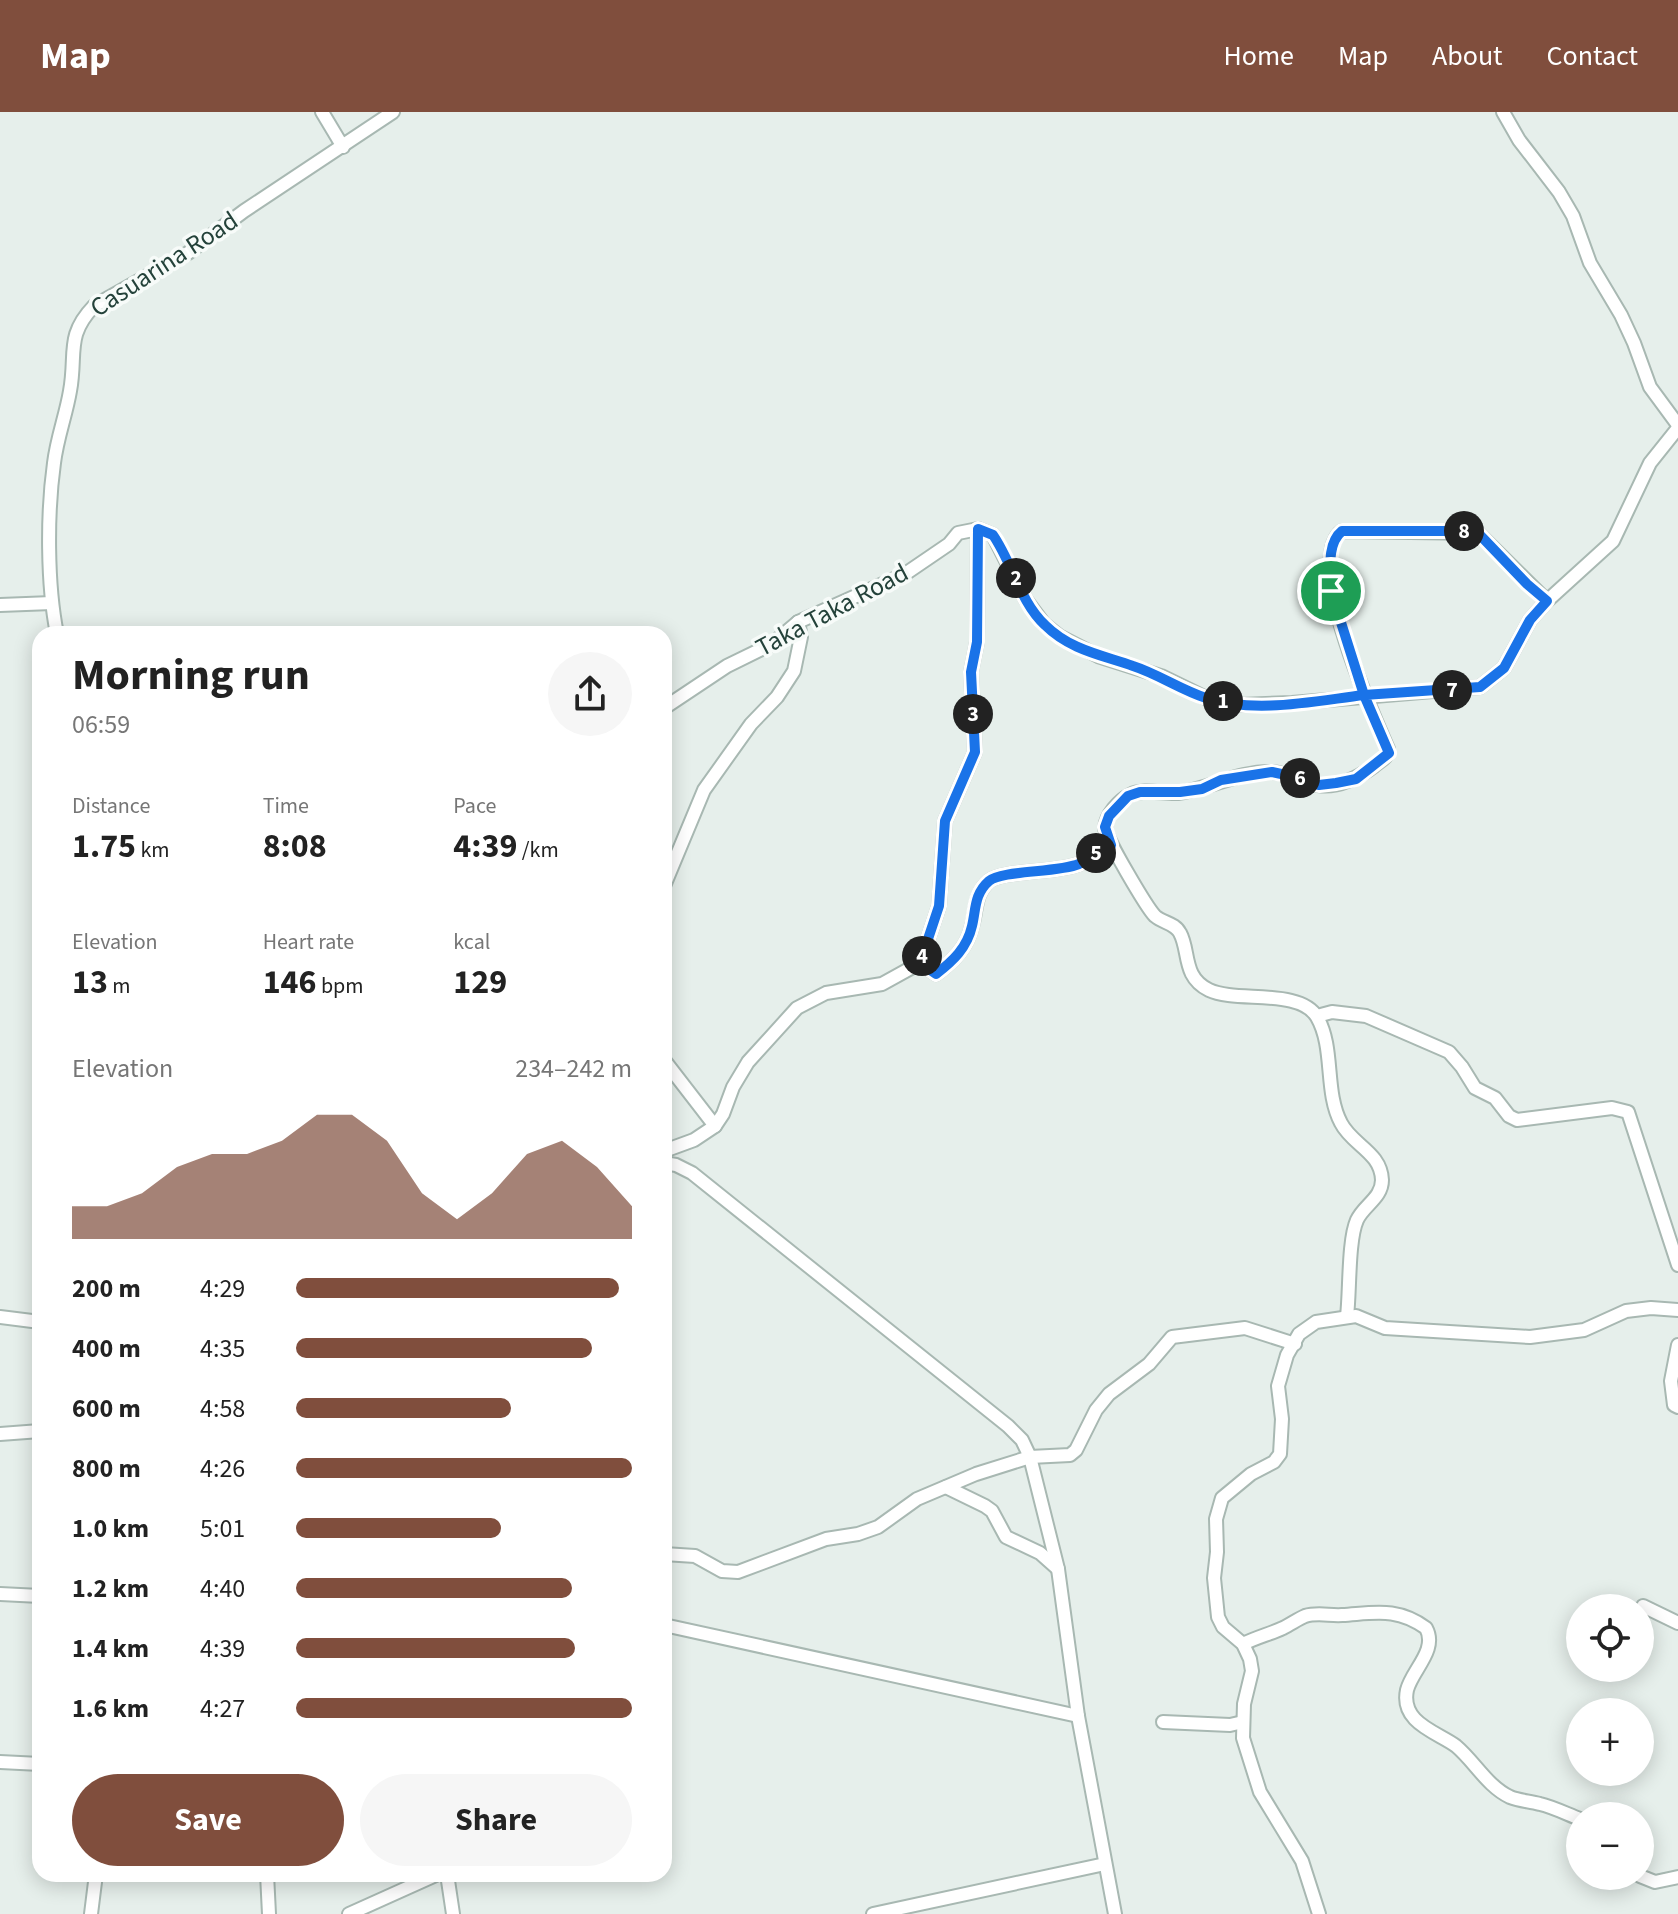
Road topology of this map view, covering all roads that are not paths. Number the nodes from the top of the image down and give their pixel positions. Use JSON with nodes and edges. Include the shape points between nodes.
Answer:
{"nodes":[{"id":1,"x":322,"y":112,"type":"edge"},
{"id":2,"x":393,"y":112,"type":"edge"},
{"id":3,"x":1503,"y":112,"type":"edge"},
{"id":4,"x":343,"y":147,"type":"junction"},
{"id":5,"x":1678,"y":426,"type":"edge"},
{"id":6,"x":978,"y":529,"type":"junction"},
{"id":7,"x":1547,"y":601,"type":"junction"},
{"id":8,"x":52,"y":603,"type":"junction"},
{"id":9,"x":0,"y":605,"type":"edge"},
{"id":10,"x":798,"y":622,"type":"junction"},
{"id":11,"x":56,"y":626,"type":"edge"},
{"id":12,"x":1364,"y":695,"type":"junction"},
{"id":13,"x":672,"y":703,"type":"edge"},
{"id":14,"x":1111,"y":845,"type":"junction"},
{"id":15,"x":672,"y":867,"type":"edge"},
{"id":16,"x":920,"y":963,"type":"junction"},
{"id":17,"x":1317,"y":1016,"type":"junction"},
{"id":18,"x":672,"y":1070,"type":"edge"},
{"id":19,"x":715,"y":1126,"type":"junction"},
{"id":20,"x":672,"y":1148,"type":"edge"},
{"id":21,"x":672,"y":1164,"type":"edge"},
{"id":22,"x":1678,"y":1265,"type":"edge"},
{"id":23,"x":1678,"y":1310,"type":"edge"},
{"id":24,"x":1347,"y":1316,"type":"junction"},
{"id":25,"x":0,"y":1317,"type":"edge"},
{"id":26,"x":32,"y":1321,"type":"edge"},
{"id":27,"x":1295,"y":1344,"type":"junction"},
{"id":28,"x":1678,"y":1345,"type":"edge"},
{"id":29,"x":1678,"y":1407,"type":"edge"},
{"id":30,"x":32,"y":1432,"type":"edge"},
{"id":31,"x":0,"y":1434,"type":"edge"},
{"id":32,"x":1030,"y":1457,"type":"junction"},
{"id":33,"x":946,"y":1487,"type":"junction"},
{"id":34,"x":672,"y":1555,"type":"edge"},
{"id":35,"x":1058,"y":1569,"type":"junction"},
{"id":36,"x":0,"y":1594,"type":"edge"},
{"id":37,"x":32,"y":1596,"type":"edge"},
{"id":38,"x":1654,"y":1611,"type":"edge"},
{"id":39,"x":1678,"y":1623,"type":"edge"},
{"id":40,"x":672,"y":1627,"type":"edge"},
{"id":41,"x":1243,"y":1644,"type":"junction"},
{"id":42,"x":1078,"y":1716,"type":"junction"},
{"id":43,"x":1163,"y":1722,"type":"dead end"},
{"id":44,"x":1243,"y":1722,"type":"junction"},
{"id":45,"x":0,"y":1762,"type":"edge"},
{"id":46,"x":32,"y":1764,"type":"edge"},
{"id":47,"x":1566,"y":1814,"type":"edge"},
{"id":48,"x":1105,"y":1864,"type":"junction"},
{"id":49,"x":1678,"y":1877,"type":"edge"},
{"id":50,"x":95,"y":1882,"type":"edge"},
{"id":51,"x":267,"y":1882,"type":"edge"},
{"id":52,"x":420,"y":1882,"type":"edge"},
{"id":53,"x":448,"y":1882,"type":"edge"},
{"id":54,"x":1654,"y":1882,"type":"edge"},
{"id":55,"x":91,"y":1914,"type":"edge"},
{"id":56,"x":269,"y":1914,"type":"edge"},
{"id":57,"x":349,"y":1914,"type":"edge"},
{"id":58,"x":453,"y":1914,"type":"edge"},
{"id":59,"x":873,"y":1914,"type":"edge"},
{"id":60,"x":1115,"y":1914,"type":"edge"},
{"id":61,"x":1319,"y":1914,"type":"edge"}],
"edges":[{"from":1,"to":4,"type":"street"},
{"from":2,"to":4,"type":"street","name":"Casuarina Road"},
{"from":3,"to":5,"type":"street","via":[[1573,216],[1650,387]]},
{"from":4,"to":8,"type":"street","name":"Casuarina Road","via":[[83,317],[73,339],[71,389],[54,461]]},
{"from":5,"to":7,"type":"street","via":[[1650,463],[1613,541]]},
{"from":6,"to":10,"type":"street","name":"Taka Taka Road","via":[[958,533],[905,574]]},
{"from":6,"to":12,"type":"street","via":[[993,535],[1044,624],[1077,647],[1206,698],[1241,705]]},
{"from":6,"to":16,"type":"street","via":[[977,642],[971,672],[975,752],[945,821],[939,906]]},
{"from":7,"to":12,"type":"street","via":[[1530,620],[1504,668],[1480,687]]},
{"from":7,"to":12,"type":"street","via":[[1478,533],[1342,531],[1331,555],[1331,591]]},
{"from":8,"to":9,"type":"street"},
{"from":8,"to":11,"type":"street","name":"Casuarina Road"},
{"from":10,"to":13,"type":"street","name":"Taka Taka Road","via":[[772,644],[735,661]]},
{"from":10,"to":15,"type":"street","via":[[801,637],[794,671],[704,790]]},
{"from":12,"to":14,"type":"street","via":[[1389,753],[1356,779],[1319,785],[1272,772],[1221,780],[1202,789],[1140,792],[1128,796],[1109,816],[1105,827]]},
{"from":14,"to":16,"type":"street","via":[[1078,864],[988,882],[976,899],[972,927],[955,960],[936,974]]},
{"from":14,"to":17,"type":"street","via":[[1144,903],[1158,919],[1175,926],[1187,964],[1209,990],[1303,1004]]},
{"from":16,"to":19,"type":"street","via":[[882,984],[826,993],[797,1008],[748,1062]]},
{"from":17,"to":22,"type":"street","via":[[1366,1016],[1449,1052],[1475,1088],[1495,1098],[1517,1120],[1612,1108],[1628,1112]]},
{"from":17,"to":24,"type":"street","via":[[1339,1121],[1375,1158],[1382,1179],[1354,1230]]},
{"from":18,"to":19,"type":"street"},
{"from":19,"to":20,"type":"street"},
{"from":21,"to":32,"type":"street","via":[[692,1173],[1008,1426]]},
{"from":23,"to":24,"type":"street","via":[[1626,1311],[1584,1330],[1530,1337],[1385,1328]]},
{"from":24,"to":27,"type":"street","via":[[1316,1322],[1299,1334]]},
{"from":25,"to":26,"type":"street"},
{"from":27,"to":32,"type":"street","via":[[1245,1328],[1172,1337],[1149,1364],[1109,1394],[1074,1453]]},
{"from":27,"to":41,"type":"street","via":[[1278,1386],[1280,1454],[1222,1498],[1216,1519],[1218,1617]]},
{"from":28,"to":29,"type":"street","via":[[1671,1381]]},
{"from":30,"to":31,"type":"street"},
{"from":32,"to":33,"type":"street"},
{"from":32,"to":35,"type":"street"},
{"from":33,"to":34,"type":"street","via":[[917,1499],[878,1527],[826,1539],[738,1572],[722,1571],[695,1556]]},
{"from":33,"to":35,"type":"street","via":[[992,1511],[1006,1537],[1040,1553]]},
{"from":35,"to":42,"type":"street"},
{"from":36,"to":37,"type":"street"},
{"from":38,"to":39,"type":"street"},
{"from":40,"to":42,"type":"street"},
{"from":41,"to":44,"type":"street","via":[[1252,1671]]},
{"from":41,"to":47,"type":"street","via":[[1320,1614],[1386,1611],[1414,1621],[1426,1628],[1429,1642],[1406,1695],[1417,1721],[1455,1745],[1495,1788]]},
{"from":42,"to":48,"type":"street"},
{"from":43,"to":44,"type":"street"},
{"from":44,"to":61,"type":"street","via":[[1260,1792],[1302,1861]]},
{"from":45,"to":46,"type":"street"},
{"from":48,"to":59,"type":"street"},
{"from":48,"to":60,"type":"street"},
{"from":49,"to":54,"type":"street"},
{"from":50,"to":55,"type":"street"},
{"from":51,"to":56,"type":"street"},
{"from":52,"to":57,"type":"street"},
{"from":53,"to":58,"type":"street"}]}
